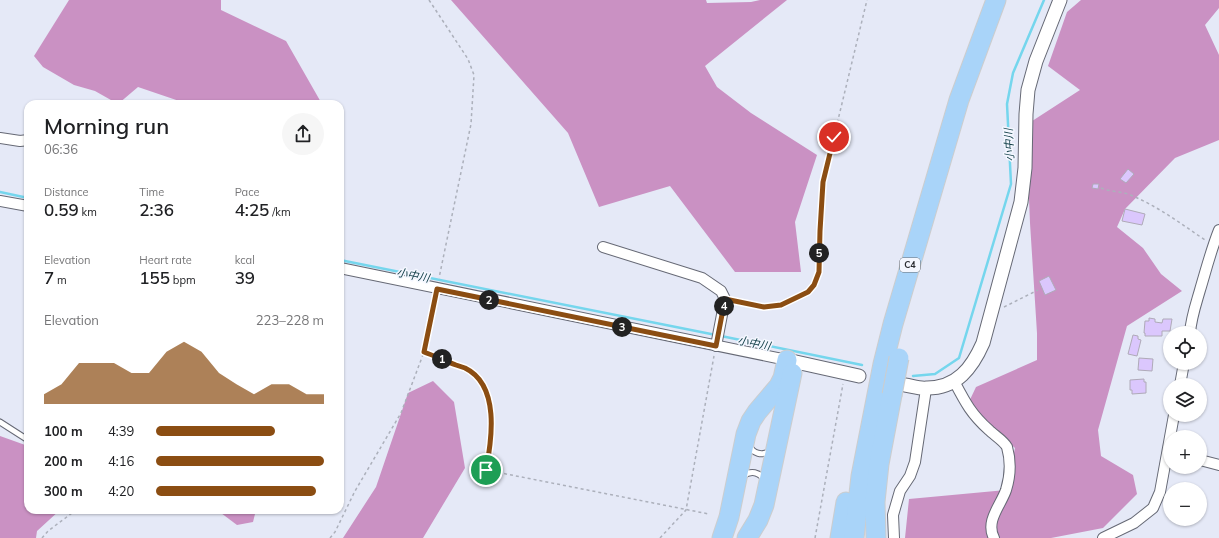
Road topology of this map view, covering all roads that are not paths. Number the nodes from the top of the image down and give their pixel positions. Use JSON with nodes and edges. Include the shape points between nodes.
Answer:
{"nodes":[{"id":1,"x":989,"y":0,"type":"edge"},
{"id":2,"x":996,"y":0,"type":"edge"},
{"id":3,"x":1060,"y":0,"type":"edge"},
{"id":4,"x":0,"y":138,"type":"edge"},
{"id":5,"x":24,"y":140,"type":"edge"},
{"id":6,"x":0,"y":201,"type":"edge"},
{"id":7,"x":24,"y":205,"type":"edge"},
{"id":8,"x":1219,"y":230,"type":"edge"},
{"id":9,"x":919,"y":237,"type":"junction"},
{"id":10,"x":603,"y":247,"type":"dead end"},
{"id":11,"x":344,"y":269,"type":"edge"},
{"id":12,"x":1191,"y":326,"type":"edge"},
{"id":13,"x":717,"y":344,"type":"junction"},
{"id":14,"x":791,"y":361,"type":"junction"},
{"id":15,"x":876,"y":362,"type":"junction"},
{"id":16,"x":859,"y":376,"type":"dead end"},
{"id":17,"x":954,"y":381,"type":"junction"},
{"id":18,"x":926,"y":388,"type":"junction"},
{"id":19,"x":898,"y":390,"type":"junction"},
{"id":20,"x":0,"y":422,"type":"edge"},
{"id":21,"x":746,"y":434,"type":"junction"},
{"id":22,"x":24,"y":437,"type":"edge"},
{"id":23,"x":778,"y":443,"type":"junction"},
{"id":24,"x":1207,"y":462,"type":"edge"},
{"id":25,"x":1219,"y":465,"type":"edge"},
{"id":26,"x":1164,"y":474,"type":"edge"},
{"id":27,"x":736,"y":484,"type":"junction"},
{"id":28,"x":768,"y":489,"type":"junction"},
{"id":29,"x":722,"y":538,"type":"edge"},
{"id":30,"x":747,"y":538,"type":"edge"},
{"id":31,"x":840,"y":538,"type":"edge"},
{"id":32,"x":848,"y":538,"type":"edge"},
{"id":33,"x":854,"y":538,"type":"edge"},
{"id":34,"x":876,"y":538,"type":"edge"},
{"id":35,"x":894,"y":538,"type":"edge"},
{"id":36,"x":994,"y":538,"type":"edge"},
{"id":37,"x":1102,"y":538,"type":"edge"}],
"edges":[{"from":1,"to":15,"type":"highway","number":"C4","via":[[960,73],[928,173]]},
{"from":2,"to":9,"type":"highway","number":"C4","via":[[959,100]]},
{"from":3,"to":17,"type":"street","via":[[1036,61],[1028,90],[1021,202],[992,312],[976,358],[966,372]]},
{"from":4,"to":5,"type":"street"},
{"from":6,"to":7,"type":"street"},
{"from":8,"to":12,"type":"street"},
{"from":9,"to":19,"type":"highway","bridge":true,"via":[[899,358]]},
{"from":9,"to":33,"type":"highway","number":"C4","via":[[883,364],[861,476]]},
{"from":10,"to":13,"type":"street","via":[[702,278],[721,291],[725,299]]},
{"from":11,"to":13,"type":"street"},
{"from":13,"to":14,"type":"street"},
{"from":14,"to":16,"type":"street"},
{"from":14,"to":21,"type":"highway","via":[[779,386],[757,412]]},
{"from":14,"to":23,"type":"highway"},
{"from":15,"to":31,"type":"highway","via":[[862,417]]},
{"from":15,"to":32,"type":"highway","number":"C4"},
{"from":17,"to":18,"type":"street"},
{"from":17,"to":36,"type":"street","via":[[976,419],[1006,446],[1010,474],[991,526]]},
{"from":18,"to":19,"type":"street"},
{"from":18,"to":35,"type":"street","via":[[915,462],[900,491],[893,515]]},
{"from":19,"to":34,"type":"highway","via":[[879,464],[875,502]]},
{"from":20,"to":22,"type":"lane"},
{"from":21,"to":23,"type":"lane","via":[[749,447],[757,454],[768,452]]},
{"from":21,"to":27,"type":"highway"},
{"from":23,"to":28,"type":"highway"},
{"from":24,"to":25,"type":"street"},
{"from":26,"to":37,"type":"street","via":[[1153,508],[1134,523]]},
{"from":27,"to":28,"type":"lane","via":[[750,472],[764,479]]},
{"from":27,"to":29,"type":"highway"},
{"from":28,"to":30,"type":"highway","via":[[758,520]]}]}
